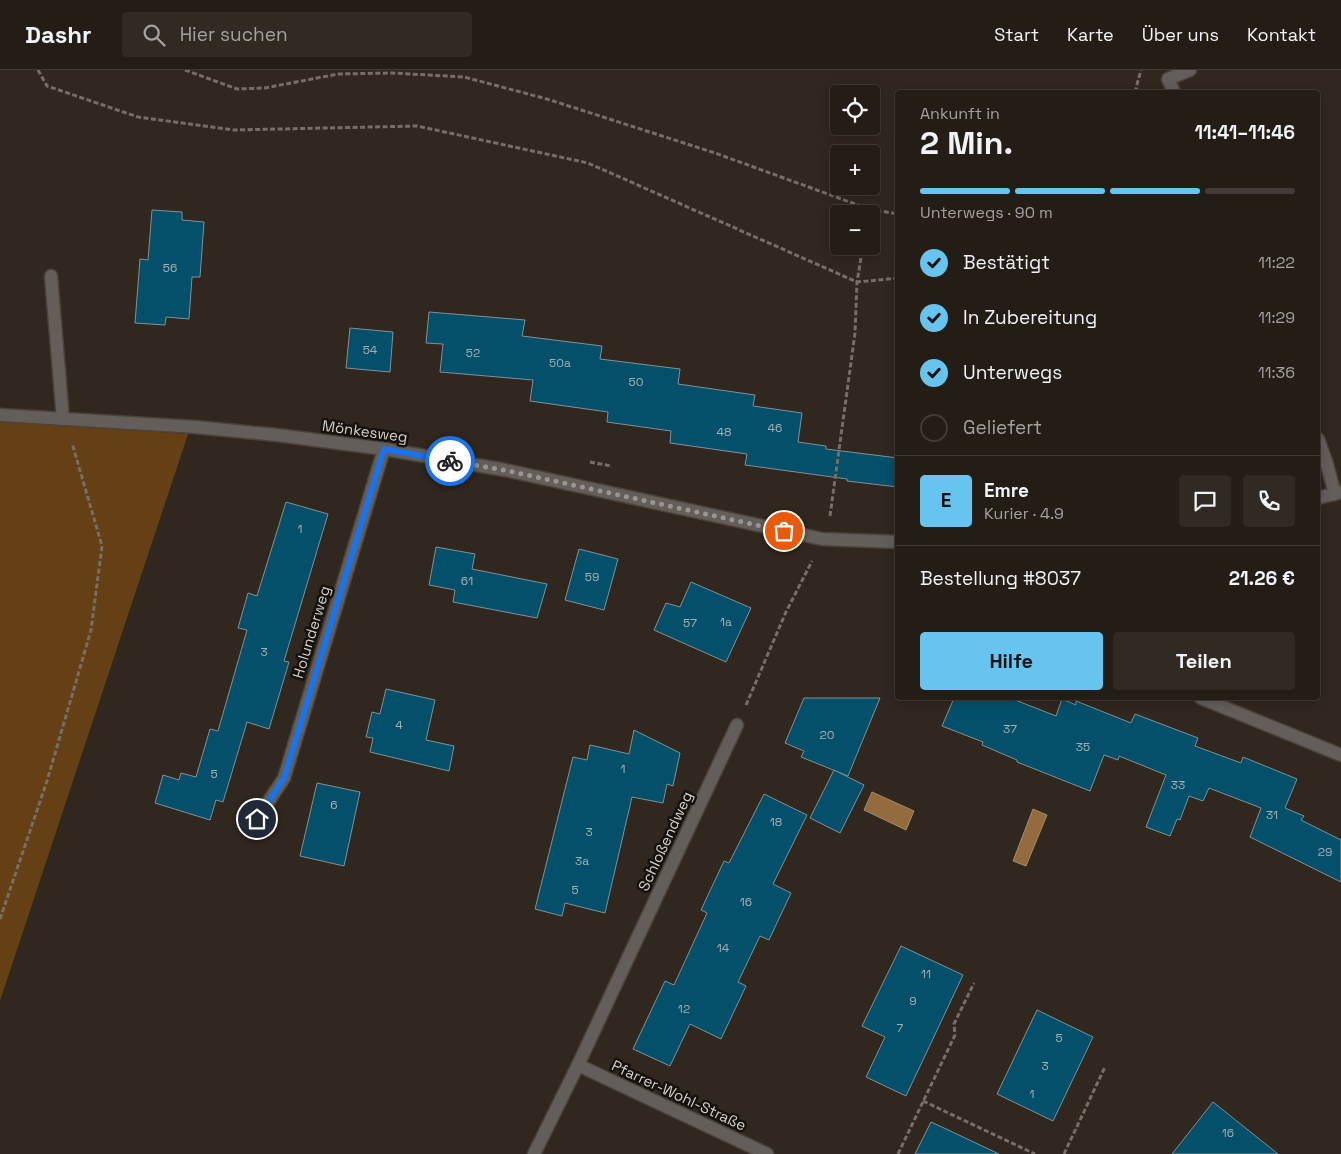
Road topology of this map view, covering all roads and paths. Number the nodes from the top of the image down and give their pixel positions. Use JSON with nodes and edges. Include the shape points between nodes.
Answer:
{"nodes":[{"id":1,"x":38,"y":70,"type":"edge"},
{"id":2,"x":185,"y":70,"type":"edge"},
{"id":3,"x":1141,"y":70,"type":"edge"},
{"id":4,"x":1190,"y":70,"type":"edge"},
{"id":5,"x":1167,"y":75,"type":"edge"},
{"id":6,"x":1137,"y":90,"type":"edge"},
{"id":7,"x":1173,"y":90,"type":"edge"},
{"id":8,"x":850,"y":205,"type":"edge"},
{"id":9,"x":880,"y":213,"type":"edge"},
{"id":10,"x":895,"y":214,"type":"edge"},
{"id":11,"x":862,"y":255,"type":"edge"},
{"id":12,"x":51,"y":276,"type":"dead end"},
{"id":13,"x":895,"y":278,"type":"edge"},
{"id":14,"x":857,"y":282,"type":"junction"},
{"id":15,"x":0,"y":415,"type":"edge"},
{"id":16,"x":63,"y":419,"type":"junction"},
{"id":17,"x":1320,"y":444,"type":"edge"},
{"id":18,"x":384,"y":449,"type":"junction"},
{"id":19,"x":1338,"y":493,"type":"edge"},
{"id":20,"x":1320,"y":498,"type":"edge"},
{"id":21,"x":822,"y":540,"type":"junction"},
{"id":22,"x":895,"y":542,"type":"edge"},
{"id":23,"x":1206,"y":700,"type":"edge"},
{"id":24,"x":737,"y":726,"type":"joint"},
{"id":25,"x":1341,"y":754,"type":"edge"},
{"id":26,"x":257,"y":819,"type":"dead end"},
{"id":27,"x":0,"y":919,"type":"edge"},
{"id":28,"x":974,"y":983,"type":"dead end"},
{"id":29,"x":578,"y":1065,"type":"junction"},
{"id":30,"x":1105,"y":1067,"type":"dead end"},
{"id":31,"x":924,"y":1101,"type":"junction"},
{"id":32,"x":1026,"y":1152,"type":"edge"},
{"id":33,"x":534,"y":1154,"type":"edge"},
{"id":34,"x":767,"y":1154,"type":"edge"},
{"id":35,"x":898,"y":1154,"type":"edge"},
{"id":36,"x":1035,"y":1154,"type":"edge"},
{"id":37,"x":1064,"y":1154,"type":"edge"}],
"edges":[{"from":1,"to":14,"type":"path","via":[[47,86],[138,117],[234,130],[418,126],[588,163]]},
{"from":2,"to":8,"type":"path","via":[[237,89],[265,88],[338,74],[464,77],[547,99],[715,153]]},
{"from":3,"to":6,"type":"path"},
{"from":4,"to":5,"type":"street"},
{"from":5,"to":7,"type":"street"},
{"from":9,"to":10,"type":"path"},
{"from":11,"to":14,"type":"path"},
{"from":12,"to":16,"type":"street"},
{"from":13,"to":14,"type":"path"},
{"from":14,"to":21,"type":"path","via":[[855,333],[830,521]]},
{"from":15,"to":16,"type":"street","name":"Mönkesweg"},
{"from":16,"to":18,"type":"street","name":"Mönkesweg","via":[[195,427]]},
{"from":16,"to":27,"type":"path","via":[[102,546],[90,630],[47,781]]},
{"from":17,"to":19,"type":"street"},
{"from":18,"to":21,"type":"street","name":"Mönkesweg","via":[[504,470]]},
{"from":18,"to":26,"type":"street","name":"Holunderweg","via":[[284,778]]},
{"from":19,"to":20,"type":"street"},
{"from":21,"to":22,"type":"street","name":"Mönkesweg"},
{"from":21,"to":24,"type":"path","via":[[786,612]]},
{"from":23,"to":25,"type":"street"},
{"from":24,"to":29,"type":"street","name":"Schloßendweg"},
{"from":28,"to":31,"type":"path","via":[[954,1024],[956,1035]]},
{"from":29,"to":33,"type":"street","name":"Schloßendweg"},
{"from":29,"to":34,"type":"street","name":"Pfarrer-Wohl-Straße"},
{"from":30,"to":37,"type":"path"},
{"from":31,"to":32,"type":"path"},
{"from":31,"to":35,"type":"path"},
{"from":32,"to":36,"type":"path"}]}
